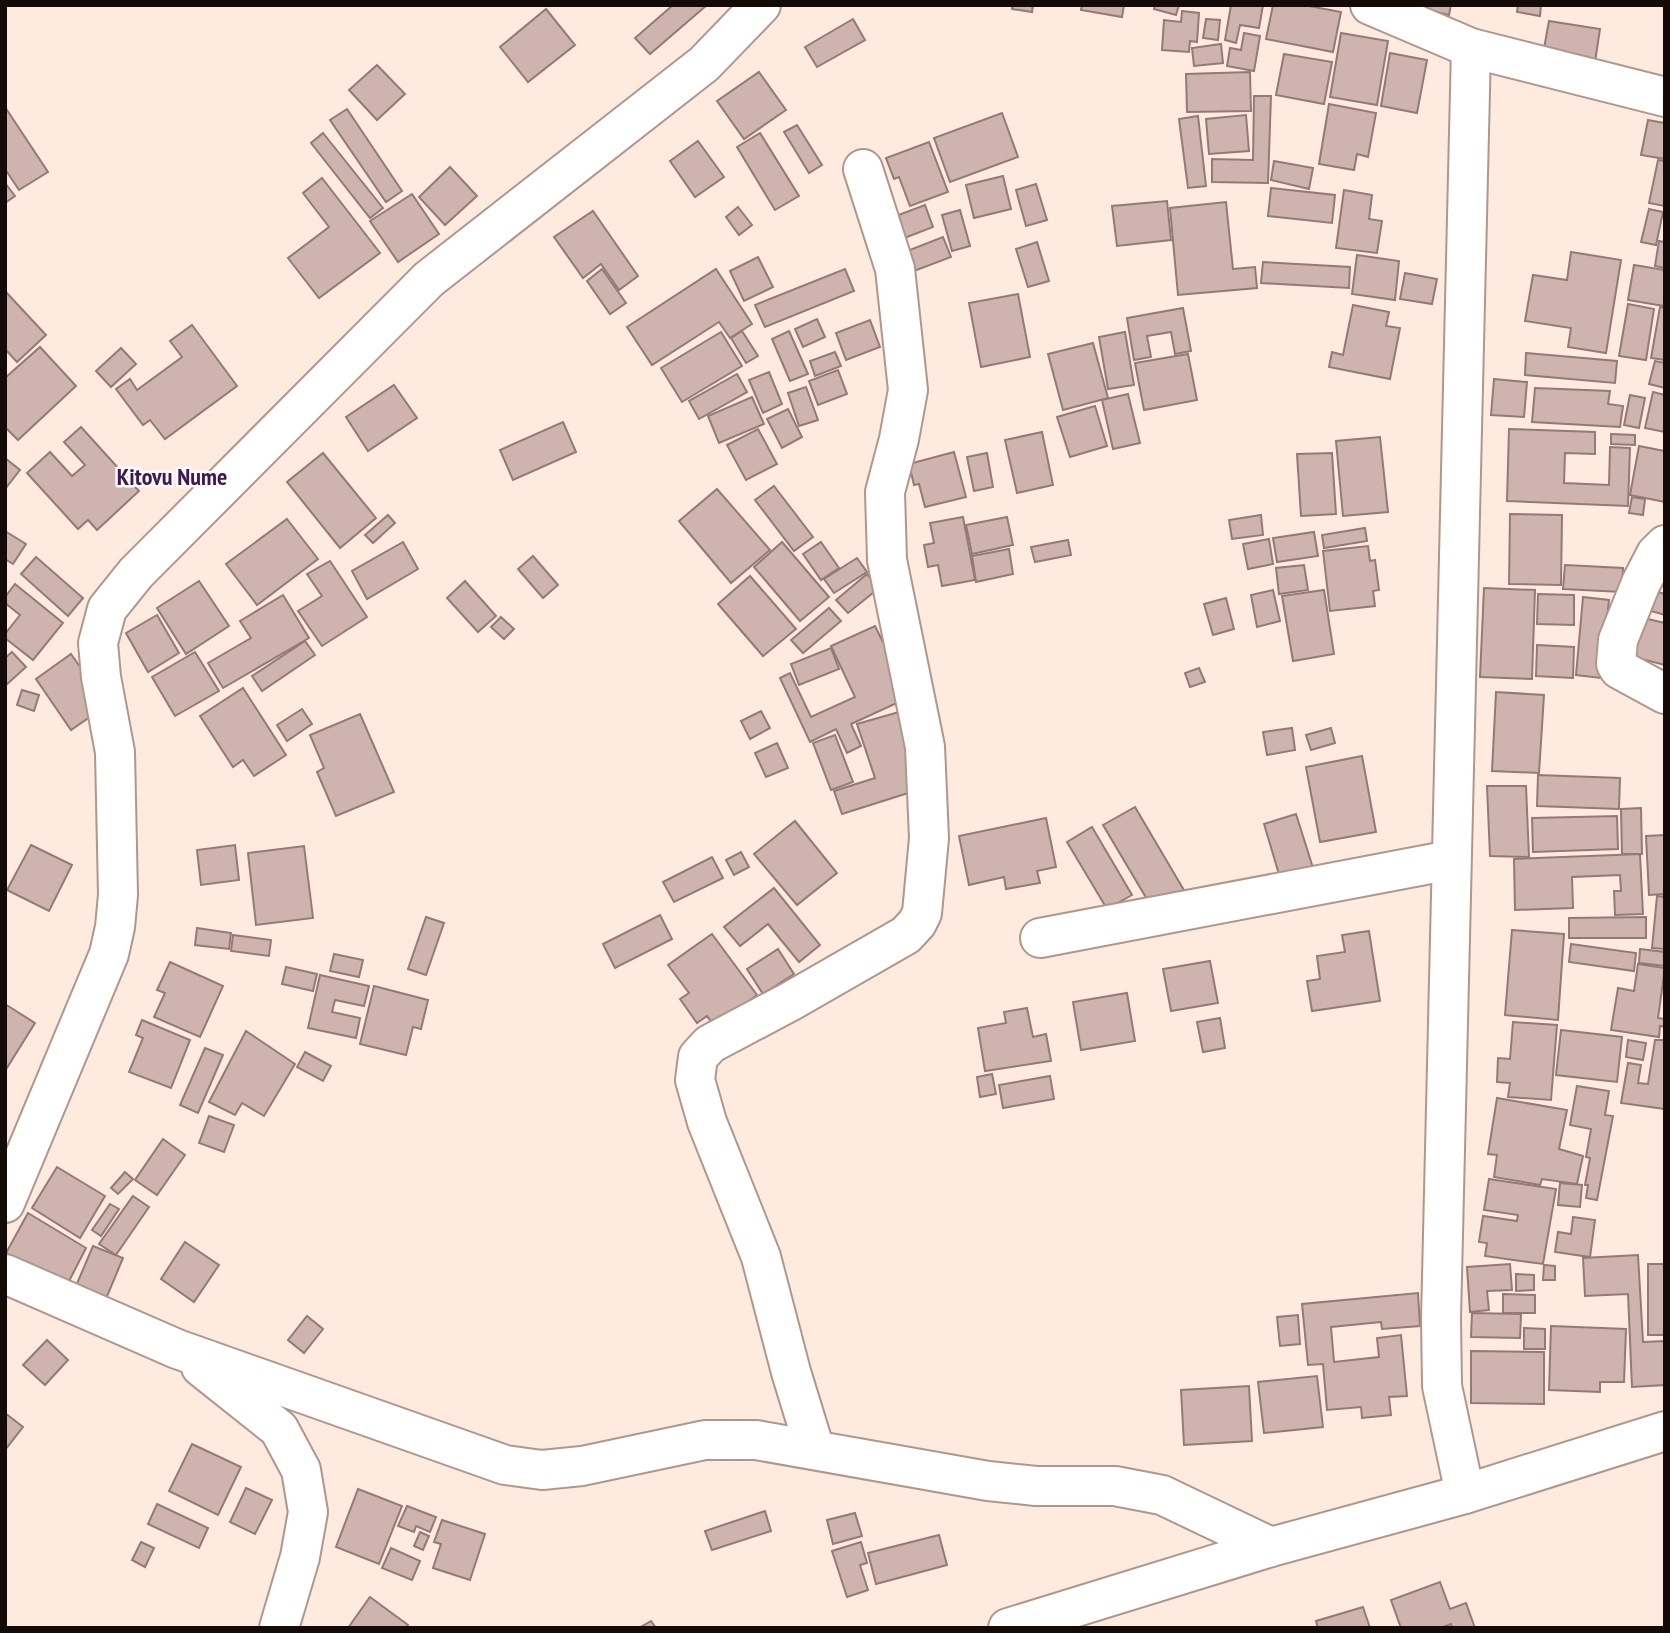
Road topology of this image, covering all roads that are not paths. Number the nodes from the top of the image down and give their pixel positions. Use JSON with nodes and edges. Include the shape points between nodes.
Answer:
{"nodes":[{"id":1,"x":761,"y":5,"type":"edge"},
{"id":2,"x":1370,"y":5,"type":"edge"},
{"id":3,"x":1471,"y":48,"type":"junction"},
{"id":4,"x":1665,"y":97,"type":"edge"},
{"id":5,"x":863,"y":169,"type":"dead end"},
{"id":6,"x":1665,"y":545,"type":"edge"},
{"id":7,"x":1665,"y":694,"type":"edge"},
{"id":8,"x":1451,"y":860,"type":"junction"},
{"id":9,"x":1040,"y":938,"type":"dead end"},
{"id":10,"x":5,"y":1203,"type":"edge"},
{"id":11,"x":5,"y":1274,"type":"edge"},
{"id":12,"x":177,"y":1349,"type":"junction"},
{"id":13,"x":1665,"y":1430,"type":"edge"},
{"id":14,"x":815,"y":1450,"type":"junction"},
{"id":15,"x":1465,"y":1494,"type":"junction"},
{"id":16,"x":1271,"y":1547,"type":"junction"},
{"id":17,"x":279,"y":1628,"type":"edge"},
{"id":18,"x":1008,"y":1628,"type":"edge"}],
"edges":[{"from":1,"to":10,"type":"street","via":[[704,64],[429,279],[136,573],[107,609],[98,643],[115,752],[115,927],[109,954]]},
{"from":2,"to":3,"type":"street"},
{"from":3,"to":4,"type":"street"},
{"from":3,"to":8,"type":"street"},
{"from":5,"to":14,"type":"street","via":[[895,269],[908,390],[885,492],[887,560],[925,747],[929,838],[922,913],[906,935],[710,1044],[698,1058],[695,1080],[761,1258]]},
{"from":6,"to":7,"type":"street","via":[[1641,583],[1618,640],[1616,664]]},
{"from":8,"to":9,"type":"street"},
{"from":8,"to":15,"type":"street","via":[[1440,1318],[1442,1386]]},
{"from":11,"to":12,"type":"street"},
{"from":12,"to":14,"type":"street","via":[[505,1465],[542,1470],[582,1466],[705,1440],[756,1440]]},
{"from":12,"to":17,"type":"street","via":[[279,1429],[301,1470],[308,1512]]},
{"from":13,"to":15,"type":"street"},
{"from":14,"to":16,"type":"street","via":[[988,1481],[1115,1486],[1162,1495]]},
{"from":15,"to":16,"type":"street"},
{"from":16,"to":18,"type":"street"}]}
